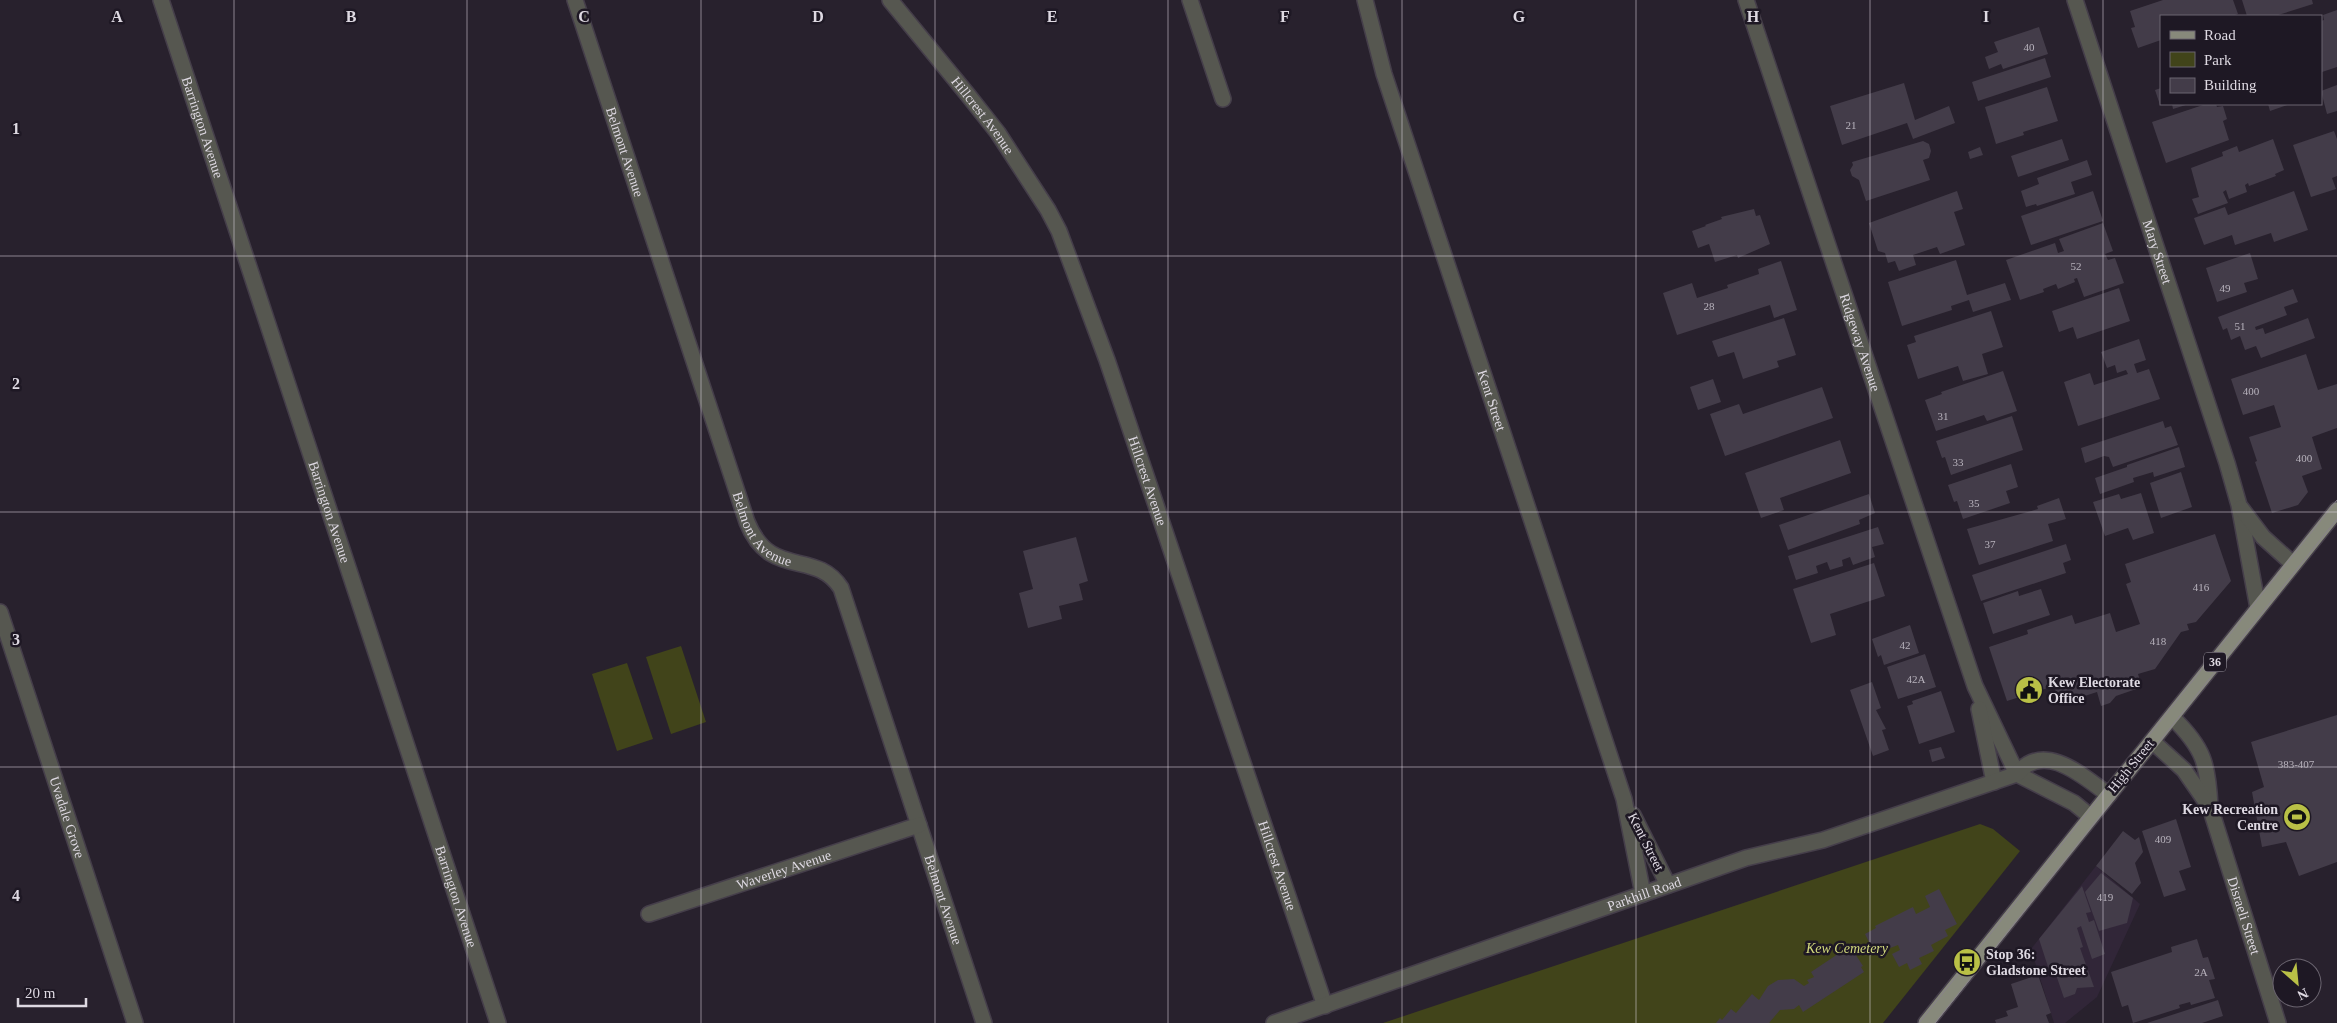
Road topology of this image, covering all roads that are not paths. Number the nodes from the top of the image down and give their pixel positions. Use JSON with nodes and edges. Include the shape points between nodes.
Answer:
{"nodes":[{"id":1,"x":161,"y":0,"type":"edge"},
{"id":2,"x":575,"y":0,"type":"edge"},
{"id":3,"x":890,"y":0,"type":"edge"},
{"id":4,"x":1190,"y":0,"type":"edge"},
{"id":5,"x":1365,"y":0,"type":"edge"},
{"id":6,"x":1746,"y":0,"type":"edge"},
{"id":7,"x":2075,"y":0,"type":"edge"},
{"id":8,"x":1223,"y":99,"type":"dead end"},
{"id":9,"x":2239,"y":505,"type":"junction"},
{"id":10,"x":2337,"y":510,"type":"edge"},
{"id":11,"x":2293,"y":564,"type":"junction"},
{"id":12,"x":2258,"y":608,"type":"junction"},
{"id":13,"x":0,"y":612,"type":"edge"},
{"id":14,"x":1975,"y":686,"type":"junction"},
{"id":15,"x":2172,"y":717,"type":"junction"},
{"id":16,"x":2152,"y":741,"type":"junction"},
{"id":17,"x":2017,"y":774,"type":"junction"},
{"id":18,"x":1994,"y":782,"type":"junction"},
{"id":19,"x":2108,"y":795,"type":"junction"},
{"id":20,"x":1624,"y":798,"type":"junction"},
{"id":21,"x":2210,"y":807,"type":"junction"},
{"id":22,"x":2091,"y":817,"type":"junction"},
{"id":23,"x":919,"y":825,"type":"junction"},
{"id":24,"x":1668,"y":885,"type":"junction"},
{"id":25,"x":1643,"y":894,"type":"junction"},
{"id":26,"x":649,"y":914,"type":"dead end"},
{"id":27,"x":1325,"y":1006,"type":"junction"},
{"id":28,"x":135,"y":1023,"type":"edge"},
{"id":29,"x":498,"y":1023,"type":"edge"},
{"id":30,"x":984,"y":1023,"type":"edge"},
{"id":31,"x":1274,"y":1023,"type":"edge"},
{"id":32,"x":1926,"y":1023,"type":"edge"},
{"id":33,"x":2278,"y":1023,"type":"edge"}],
"edges":[{"from":1,"to":29,"type":"street","name":"Barrington Avenue"},
{"from":2,"to":23,"type":"street","name":"Belmont Avenue","via":[[750,529],[770,554],[827,572],[841,588]]},
{"from":3,"to":27,"type":"street","name":"Hillcrest Avenue","via":[[998,134],[1059,231],[1107,360]]},
{"from":4,"to":8,"type":"street"},
{"from":5,"to":20,"type":"street","name":"Kent Street","via":[[1384,74]]},
{"from":6,"to":14,"type":"street","name":"Ridgeway Avenue"},
{"from":7,"to":9,"type":"street","name":"Mary Street"},
{"from":9,"to":11,"type":"street","name":"Mary Street","via":[[2263,537]]},
{"from":9,"to":12,"type":"street","name":"Mary Street"},
{"from":10,"to":11,"type":"main road","name":"High Street","number":"36"},
{"from":11,"to":12,"type":"main road","name":"High Street","number":"36"},
{"from":12,"to":15,"type":"main road","name":"High Street","number":"36"},
{"from":13,"to":28,"type":"street","name":"Uvadale Grove"},
{"from":14,"to":17,"type":"street","name":"Ridgeway Avenue"},
{"from":14,"to":18,"type":"street","name":"Ridgeway Avenue"},
{"from":15,"to":16,"type":"main road","name":"High Street","number":"36"},
{"from":15,"to":21,"type":"street","name":"Disraeli Street","via":[[2197,746],[2204,760]]},
{"from":16,"to":19,"type":"main road","name":"High Street","number":"36"},
{"from":16,"to":21,"type":"street","name":"Disraeli Street","via":[[2184,770]]},
{"from":17,"to":18,"type":"street","name":"Parkhill Road"},
{"from":17,"to":19,"type":"street","name":"Parkhill Road","via":[[2031,762],[2047,760],[2068,765]]},
{"from":17,"to":22,"type":"street","via":[[2074,804]]},
{"from":18,"to":24,"type":"street","name":"Parkhill Road","via":[[1823,840],[1746,858]]},
{"from":19,"to":22,"type":"main road","name":"High Street","number":"36"},
{"from":20,"to":24,"type":"street","name":"Kent Street"},
{"from":20,"to":25,"type":"street","name":"Kent Street"},
{"from":21,"to":33,"type":"street","name":"Disraeli Street"},
{"from":22,"to":32,"type":"main road","name":"High Street","number":"36"},
{"from":23,"to":26,"type":"street","name":"Waverley Avenue"},
{"from":23,"to":30,"type":"street","name":"Belmont Avenue"},
{"from":24,"to":25,"type":"street","name":"Parkhill Road"},
{"from":25,"to":27,"type":"street","name":"Parkhill Road"},
{"from":27,"to":31,"type":"street","name":"Parkhill Road"}]}
